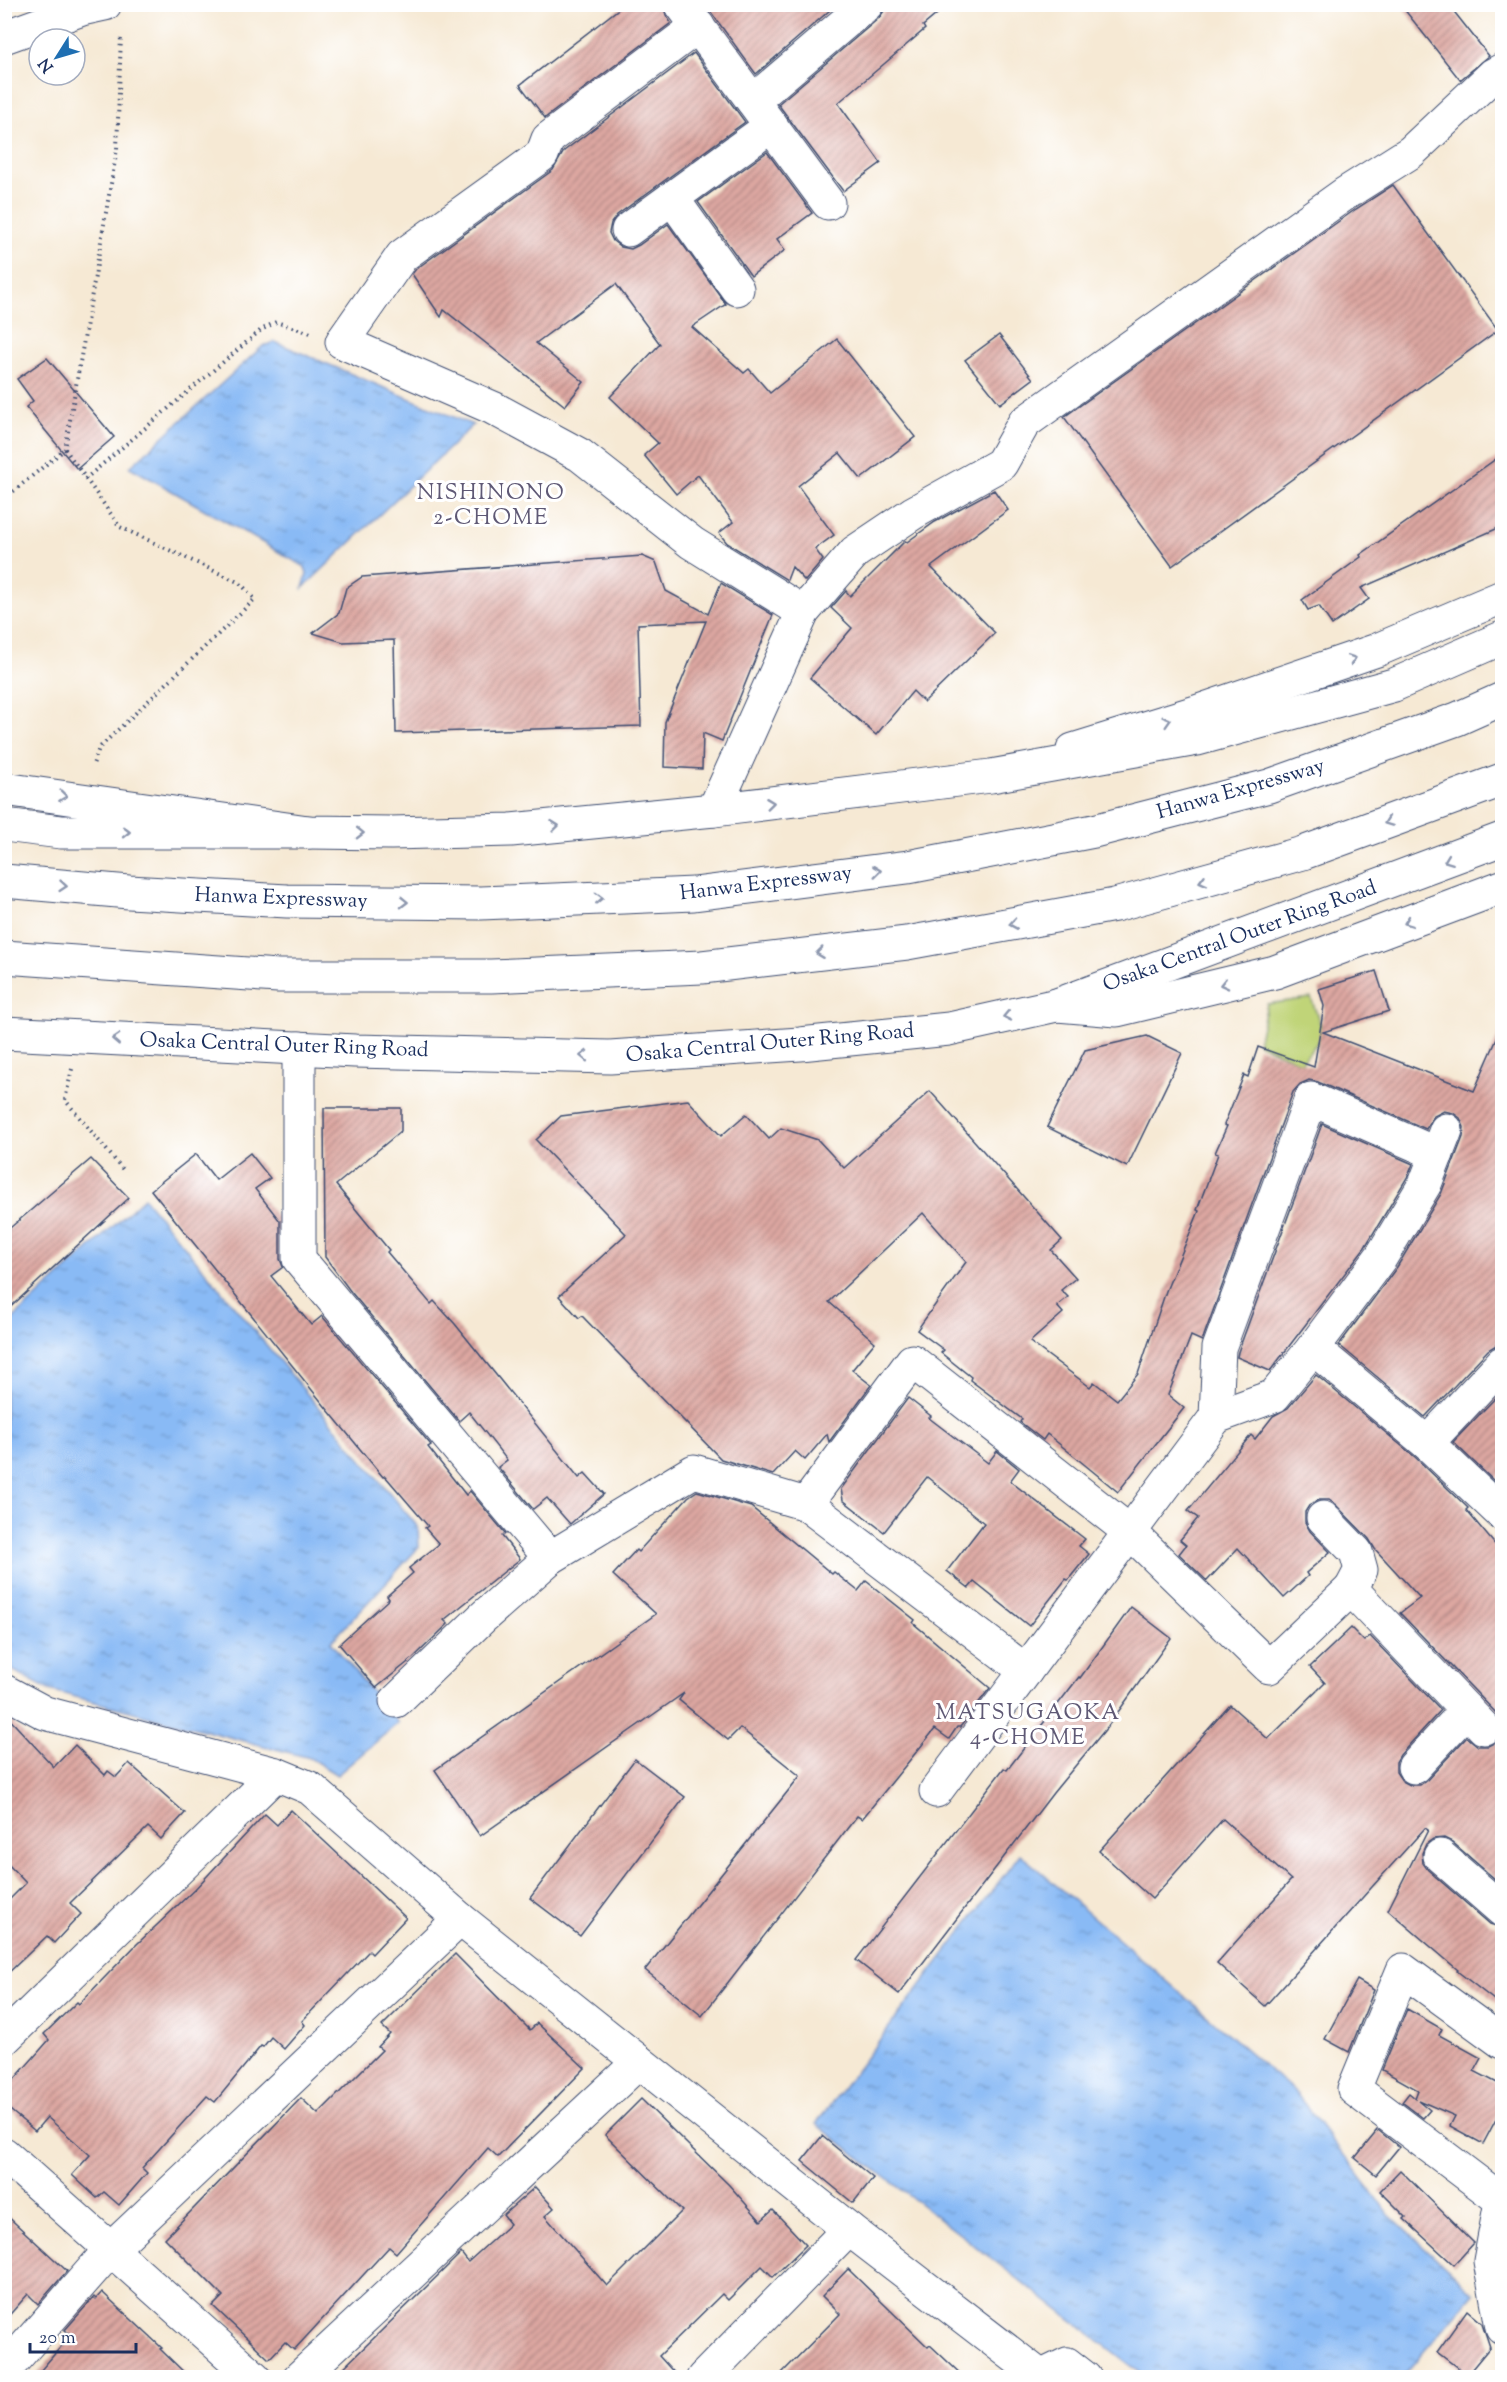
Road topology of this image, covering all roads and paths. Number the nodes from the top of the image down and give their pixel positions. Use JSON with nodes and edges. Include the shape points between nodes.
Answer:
{"nodes":[{"id":1,"x":867,"y":4,"type":"edge"},
{"id":2,"x":97,"y":11,"type":"edge"},
{"id":3,"x":689,"y":15,"type":"edge"},
{"id":4,"x":4,"y":37,"type":"edge"},
{"id":5,"x":1503,"y":70,"type":"edge"},
{"id":6,"x":762,"y":113,"type":"junction"},
{"id":7,"x":672,"y":198,"type":"junction"},
{"id":8,"x":828,"y":202,"type":"dead end"},
{"id":9,"x":628,"y":230,"type":"dead end"},
{"id":10,"x":737,"y":290,"type":"dead end"},
{"id":11,"x":342,"y":342,"type":"junction"},
{"id":12,"x":86,"y":479,"type":"dead end"},
{"id":13,"x":4,"y":499,"type":"edge"},
{"id":14,"x":1503,"y":597,"type":"edge"},
{"id":15,"x":803,"y":612,"type":"junction"},
{"id":16,"x":1503,"y":639,"type":"edge"},
{"id":17,"x":1503,"y":699,"type":"edge"},
{"id":18,"x":991,"y":776,"type":"junction"},
{"id":19,"x":1503,"y":780,"type":"edge"},
{"id":20,"x":4,"y":789,"type":"edge"},
{"id":21,"x":714,"y":810,"type":"junction"},
{"id":22,"x":4,"y":825,"type":"edge"},
{"id":23,"x":308,"y":832,"type":"junction"},
{"id":24,"x":1503,"y":838,"type":"edge"},
{"id":25,"x":4,"y":881,"type":"edge"},
{"id":26,"x":1503,"y":887,"type":"edge"},
{"id":27,"x":4,"y":957,"type":"edge"},
{"id":28,"x":1057,"y":1005,"type":"junction"},
{"id":29,"x":4,"y":1033,"type":"edge"},
{"id":30,"x":299,"y":1048,"type":"junction"},
{"id":31,"x":1313,"y":1348,"type":"junction"},
{"id":32,"x":1503,"y":1363,"type":"edge"},
{"id":33,"x":1216,"y":1417,"type":"junction"},
{"id":34,"x":1427,"y":1443,"type":"junction"},
{"id":35,"x":806,"y":1504,"type":"junction"},
{"id":36,"x":1503,"y":1514,"type":"edge"},
{"id":37,"x":1323,"y":1518,"type":"dead end"},
{"id":38,"x":1130,"y":1532,"type":"junction"},
{"id":39,"x":550,"y":1558,"type":"junction"},
{"id":40,"x":1352,"y":1589,"type":"junction"},
{"id":41,"x":1026,"y":1671,"type":"junction"},
{"id":42,"x":6,"y":1694,"type":"edge"},
{"id":43,"x":396,"y":1701,"type":"dead end"},
{"id":44,"x":1414,"y":1767,"type":"dead end"},
{"id":45,"x":276,"y":1774,"type":"junction"},
{"id":46,"x":936,"y":1791,"type":"dead end"},
{"id":47,"x":1440,"y":1856,"type":"dead end"},
{"id":48,"x":1503,"y":1910,"type":"edge"},
{"id":49,"x":460,"y":1918,"type":"junction"},
{"id":50,"x":4,"y":2039,"type":"edge"},
{"id":51,"x":1503,"y":2042,"type":"edge"},
{"id":52,"x":639,"y":2062,"type":"junction"},
{"id":53,"x":4,"y":2154,"type":"edge"},
{"id":54,"x":1502,"y":2198,"type":"edge"},
{"id":55,"x":849,"y":2229,"type":"junction"},
{"id":56,"x":111,"y":2248,"type":"junction"},
{"id":57,"x":1501,"y":2311,"type":"edge"},
{"id":58,"x":4,"y":2370,"type":"edge"},
{"id":59,"x":1039,"y":2377,"type":"edge"},
{"id":60,"x":255,"y":2378,"type":"edge"},
{"id":61,"x":299,"y":2378,"type":"edge"},
{"id":62,"x":703,"y":2378,"type":"edge"},
{"id":63,"x":1085,"y":2378,"type":"edge"}],
"edges":[{"from":1,"to":6,"type":"main road"},
{"from":2,"to":4,"type":"main road"},
{"from":2,"to":13,"type":"path","via":[[117,150],[65,449]]},
{"from":3,"to":6,"type":"main road"},
{"from":3,"to":11,"type":"main road","via":[[548,139],[542,155],[402,256]]},
{"from":5,"to":15,"type":"main road","via":[[1411,152],[1346,193],[1023,423],[1001,464],[913,513],[855,552]]},
{"from":6,"to":7,"type":"main road"},
{"from":6,"to":8,"type":"main road"},
{"from":7,"to":9,"type":"main road"},
{"from":7,"to":10,"type":"main road"},
{"from":11,"to":12,"type":"path","via":[[276,322],[261,330]]},
{"from":11,"to":15,"type":"main road","via":[[493,408],[580,455],[692,543]]},
{"from":18,"to":14,"type":"main road","one_way":true,"via":[[1377,650]]},
{"from":15,"to":21,"type":"main road"},
{"from":16,"to":18,"type":"main road","via":[[1394,685],[1197,739]]},
{"from":25,"to":17,"type":"main road","name":"Hanwa Expressway","one_way":true,"bridge":true,"via":[[287,901],[481,903],[694,894],[908,867],[1094,831],[1269,786]]},
{"from":21,"to":18,"type":"main road","one_way":true},
{"from":19,"to":27,"type":"main road","one_way":true,"bridge":true,"via":[[1303,854],[1116,905],[908,943],[713,966],[491,976],[278,976]]},
{"from":20,"to":23,"type":"main road","one_way":true},
{"from":23,"to":21,"type":"main road","one_way":true,"via":[[511,830]]},
{"from":22,"to":23,"type":"main road","one_way":true,"via":[[61,832]]},
{"from":24,"to":28,"type":"main road","name":"Osaka Central Outer Ring Road","one_way":true},
{"from":26,"to":28,"type":"main road","one_way":true,"via":[[1275,972],[1117,1010]]},
{"from":28,"to":30,"type":"main road","name":"Osaka Central Outer Ring Road","one_way":true,"via":[[949,1029],[610,1057]]},
{"from":30,"to":29,"type":"main road","name":"Osaka Central Outer Ring Road","one_way":true},
{"from":30,"to":39,"type":"main road","via":[[299,1259]]},
{"from":31,"to":33,"type":"main road","via":[[1274,1396]]},
{"from":31,"to":33,"type":"main road","via":[[1381,1257],[1425,1184],[1442,1142],[1311,1099],[1219,1348]]},
{"from":31,"to":34,"type":"main road"},
{"from":32,"to":34,"type":"main road"},
{"from":33,"to":38,"type":"main road"},
{"from":34,"to":36,"type":"main road"},
{"from":35,"to":38,"type":"main road","via":[[912,1361]]},
{"from":35,"to":39,"type":"main road","via":[[694,1471]]},
{"from":35,"to":41,"type":"main road"},
{"from":37,"to":40,"type":"main road","via":[[1356,1552],[1361,1570]]},
{"from":38,"to":40,"type":"main road","via":[[1269,1667]]},
{"from":38,"to":41,"type":"main road"},
{"from":39,"to":43,"type":"main road"},
{"from":40,"to":44,"type":"main road","via":[[1475,1719]]},
{"from":41,"to":46,"type":"main road"},
{"from":42,"to":45,"type":"main road","via":[[45,1713]]},
{"from":45,"to":49,"type":"main road","via":[[310,1788]]},
{"from":45,"to":50,"type":"main road"},
{"from":47,"to":48,"type":"main road"},
{"from":49,"to":52,"type":"main road"},
{"from":49,"to":56,"type":"main road"},
{"from":51,"to":54,"type":"main road","via":[[1403,1970],[1354,2089]]},
{"from":52,"to":55,"type":"main road"},
{"from":52,"to":61,"type":"main road"},
{"from":53,"to":56,"type":"main road"},
{"from":54,"to":57,"type":"main road","via":[[1490,2261]]},
{"from":55,"to":59,"type":"main road"},
{"from":55,"to":62,"type":"main road"},
{"from":56,"to":58,"type":"main road"},
{"from":56,"to":60,"type":"main road"},
{"from":59,"to":63,"type":"main road","via":[[1067,2364]]}]}
